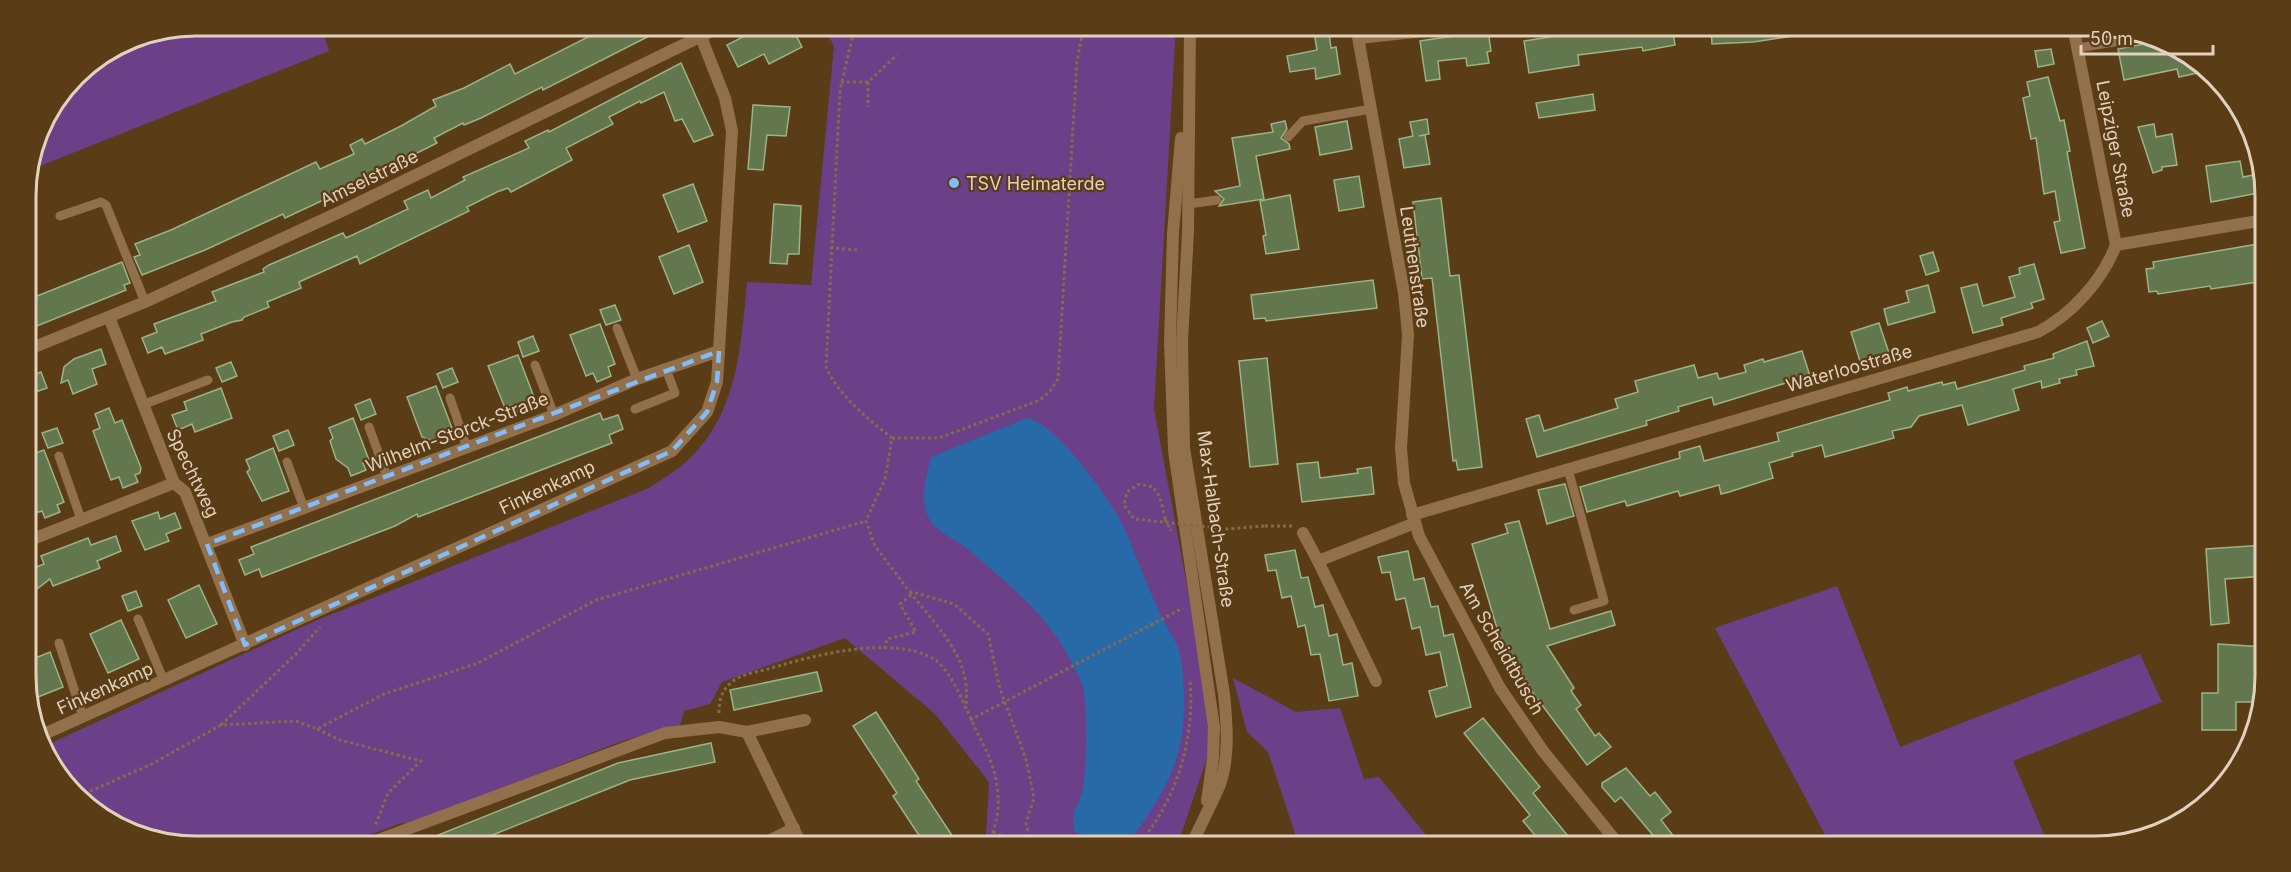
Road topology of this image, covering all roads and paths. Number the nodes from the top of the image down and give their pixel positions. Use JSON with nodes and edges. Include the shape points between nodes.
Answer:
{"nodes":[{"id":1,"x":853,"y":36,"type":"edge"},
{"id":2,"x":1082,"y":36,"type":"edge"},
{"id":3,"x":1190,"y":36,"type":"edge"},
{"id":4,"x":1359,"y":36,"type":"edge"},
{"id":5,"x":2075,"y":36,"type":"edge"},
{"id":6,"x":701,"y":37,"type":"joint"},
{"id":7,"x":2129,"y":40,"type":"edge"},
{"id":8,"x":1189,"y":48,"type":"junction"},
{"id":9,"x":2078,"y":48,"type":"junction"},
{"id":10,"x":897,"y":55,"type":"dead end"},
{"id":11,"x":841,"y":82,"type":"junction"},
{"id":12,"x":868,"y":82,"type":"junction"},
{"id":13,"x":868,"y":107,"type":"dead end"},
{"id":14,"x":1371,"y":109,"type":"junction"},
{"id":15,"x":1288,"y":137,"type":"dead end"},
{"id":16,"x":1216,"y":200,"type":"dead end"},
{"id":17,"x":1188,"y":204,"type":"junction"},
{"id":18,"x":60,"y":216,"type":"dead end"},
{"id":19,"x":2255,"y":221,"type":"edge"},
{"id":20,"x":2116,"y":244,"type":"junction"},
{"id":21,"x":830,"y":248,"type":"junction"},
{"id":22,"x":859,"y":250,"type":"dead end"},
{"id":23,"x":145,"y":302,"type":"junction"},
{"id":24,"x":109,"y":317,"type":"junction"},
{"id":25,"x":617,"y":328,"type":"dead end"},
{"id":26,"x":36,"y":346,"type":"edge"},
{"id":27,"x":720,"y":351,"type":"junction"},
{"id":28,"x":535,"y":365,"type":"dead end"},
{"id":29,"x":666,"y":369,"type":"junction"},
{"id":30,"x":208,"y":380,"type":"dead end"},
{"id":31,"x":637,"y":380,"type":"junction"},
{"id":32,"x":450,"y":398,"type":"dead end"},
{"id":33,"x":142,"y":405,"type":"junction"},
{"id":34,"x":635,"y":409,"type":"dead end"},
{"id":35,"x":554,"y":415,"type":"junction"},
{"id":36,"x":369,"y":427,"type":"dead end"},
{"id":37,"x":892,"y":438,"type":"junction"},
{"id":38,"x":467,"y":448,"type":"junction"},
{"id":39,"x":59,"y":456,"type":"dead end"},
{"id":40,"x":287,"y":462,"type":"dead end"},
{"id":41,"x":1568,"y":469,"type":"junction"},
{"id":42,"x":387,"y":477,"type":"junction"},
{"id":43,"x":174,"y":483,"type":"junction"},
{"id":44,"x":304,"y":508,"type":"junction"},
{"id":45,"x":81,"y":519,"type":"junction"},
{"id":46,"x":1165,"y":519,"type":"dead end"},
{"id":47,"x":1413,"y":519,"type":"junction"},
{"id":48,"x":866,"y":521,"type":"junction"},
{"id":49,"x":1303,"y":533,"type":"joint"},
{"id":50,"x":36,"y":538,"type":"edge"},
{"id":51,"x":207,"y":544,"type":"junction"},
{"id":52,"x":1318,"y":561,"type":"junction"},
{"id":53,"x":910,"y":592,"type":"junction"},
{"id":54,"x":1574,"y":610,"type":"dead end"},
{"id":55,"x":1175,"y":614,"type":"dead end"},
{"id":56,"x":138,"y":619,"type":"dead end"},
{"id":57,"x":321,"y":625,"type":"dead end"},
{"id":58,"x":59,"y":643,"type":"dead end"},
{"id":59,"x":244,"y":645,"type":"junction"},
{"id":60,"x":884,"y":650,"type":"junction"},
{"id":61,"x":1190,"y":672,"type":"dead end"},
{"id":62,"x":164,"y":681,"type":"junction"},
{"id":63,"x":1376,"y":681,"type":"dead end"},
{"id":64,"x":719,"y":699,"type":"dead end"},
{"id":65,"x":1004,"y":702,"type":"junction"},
{"id":66,"x":965,"y":710,"type":"junction"},
{"id":67,"x":83,"y":717,"type":"junction"},
{"id":68,"x":805,"y":720,"type":"dead end"},
{"id":69,"x":970,"y":720,"type":"junction"},
{"id":70,"x":221,"y":725,"type":"junction"},
{"id":71,"x":317,"y":729,"type":"junction"},
{"id":72,"x":747,"y":732,"type":"junction"},
{"id":73,"x":47,"y":733,"type":"edge"},
{"id":74,"x":87,"y":792,"type":"edge"},
{"id":75,"x":1206,"y":811,"type":"junction"},
{"id":76,"x":794,"y":828,"type":"junction"},
{"id":77,"x":993,"y":832,"type":"junction"},
{"id":78,"x":376,"y":836,"type":"edge"},
{"id":79,"x":389,"y":836,"type":"edge"},
{"id":80,"x":778,"y":836,"type":"edge"},
{"id":81,"x":798,"y":836,"type":"edge"},
{"id":82,"x":991,"y":836,"type":"edge"},
{"id":83,"x":1002,"y":836,"type":"edge"},
{"id":84,"x":1029,"y":836,"type":"edge"},
{"id":85,"x":1144,"y":836,"type":"edge"},
{"id":86,"x":1195,"y":836,"type":"edge"},
{"id":87,"x":1612,"y":836,"type":"edge"}],
"edges":[{"from":1,"to":11,"type":"path"},
{"from":2,"to":37,"type":"path","via":[[1077,61],[1058,379],[1040,399],[948,436]]},
{"from":3,"to":8,"type":"street","name":"Max-Halbach-Straße"},
{"from":4,"to":14,"type":"street","name":"Leuthenstraße"},
{"from":5,"to":9,"type":"street","name":"Leipziger Straße"},
{"from":6,"to":23,"type":"street","name":"Amselstraße"},
{"from":6,"to":27,"type":"street","name":"Finkenkamp","via":[[725,98],[732,131]]},
{"from":7,"to":9,"type":"lane"},
{"from":8,"to":17,"type":"street","name":"Max-Halbach-Straße"},
{"from":8,"to":75,"type":"street","name":"Max-Halbach-Straße","via":[[1173,233],[1170,343],[1174,451],[1214,727]]},
{"from":9,"to":20,"type":"street","name":"Leipziger Straße"},
{"from":10,"to":12,"type":"path"},
{"from":11,"to":12,"type":"path"},
{"from":11,"to":21,"type":"path"},
{"from":12,"to":13,"type":"path"},
{"from":14,"to":15,"type":"lane","via":[[1304,121]]},
{"from":14,"to":47,"type":"street","name":"Leuthenstraße","via":[[1404,293],[1408,335],[1401,448]]},
{"from":16,"to":17,"type":"lane"},
{"from":17,"to":75,"type":"street","name":"Max-Halbach-Straße","via":[[1182,341],[1184,448],[1227,727],[1219,785]]},
{"from":18,"to":23,"type":"lane","via":[[101,202],[106,205]]},
{"from":19,"to":20,"type":"street"},
{"from":20,"to":41,"type":"street","name":"Waterloostraße","via":[[2102,272],[2075,305],[2038,332]]},
{"from":21,"to":22,"type":"path"},
{"from":21,"to":37,"type":"path","via":[[826,367],[845,395]]},
{"from":23,"to":24,"type":"street","name":"Amselstraße"},
{"from":24,"to":26,"type":"street","name":"Amselstraße"},
{"from":24,"to":33,"type":"street","name":"Spechtweg"},
{"from":25,"to":31,"type":"lane"},
{"from":27,"to":29,"type":"street","name":"Wilhelm-Storck-Straße"},
{"from":27,"to":59,"type":"street","name":"Finkenkamp","via":[[717,382],[707,412],[672,451]]},
{"from":28,"to":35,"type":"lane"},
{"from":29,"to":31,"type":"street","name":"Wilhelm-Storck-Straße"},
{"from":29,"to":34,"type":"lane","via":[[675,393]]},
{"from":30,"to":33,"type":"lane"},
{"from":31,"to":35,"type":"street","name":"Wilhelm-Storck-Straße"},
{"from":32,"to":38,"type":"lane"},
{"from":33,"to":43,"type":"street","name":"Spechtweg"},
{"from":35,"to":38,"type":"street","name":"Wilhelm-Storck-Straße"},
{"from":36,"to":42,"type":"lane"},
{"from":37,"to":48,"type":"path","via":[[885,479]]},
{"from":38,"to":42,"type":"street","name":"Wilhelm-Storck-Straße"},
{"from":39,"to":45,"type":"lane"},
{"from":40,"to":44,"type":"lane"},
{"from":41,"to":47,"type":"street","name":"Waterloostraße"},
{"from":41,"to":54,"type":"lane","via":[[1604,602]]},
{"from":42,"to":44,"type":"street","name":"Wilhelm-Storck-Straße"},
{"from":43,"to":45,"type":"street"},
{"from":43,"to":51,"type":"street","name":"Spechtweg","via":[[185,492]]},
{"from":44,"to":51,"type":"street","name":"Wilhelm-Storck-Straße"},
{"from":45,"to":50,"type":"street"},
{"from":46,"to":49,"type":"path","bridge":true,"via":[[1160,497],[1153,487],[1139,484],[1127,492],[1124,505],[1134,519],[1227,528],[1298,527]]},
{"from":47,"to":52,"type":"street","name":"Waterloostraße"},
{"from":47,"to":87,"type":"street","name":"Am Scheidtbusch","via":[[1500,688],[1543,751]]},
{"from":48,"to":53,"type":"path","via":[[875,546]]},
{"from":48,"to":71,"type":"path","via":[[596,600],[478,663],[384,694]]},
{"from":49,"to":52,"type":"street"},
{"from":51,"to":59,"type":"street","name":"Spechtweg"},
{"from":52,"to":63,"type":"street"},
{"from":53,"to":60,"type":"path","via":[[900,604],[916,632],[887,639]]},
{"from":53,"to":65,"type":"path","via":[[954,604],[988,634]]},
{"from":53,"to":66,"type":"path","via":[[961,662],[968,688]]},
{"from":55,"to":65,"type":"path"},
{"from":56,"to":62,"type":"lane"},
{"from":57,"to":70,"type":"path"},
{"from":58,"to":67,"type":"lane"},
{"from":59,"to":62,"type":"street","name":"Finkenkamp"},
{"from":60,"to":64,"type":"path","via":[[834,652],[740,677]]},
{"from":60,"to":66,"type":"path","via":[[905,651],[934,660],[955,687]]},
{"from":61,"to":85,"type":"path","via":[[1191,728],[1184,760],[1161,813]]},
{"from":62,"to":67,"type":"street","name":"Finkenkamp"},
{"from":65,"to":69,"type":"path"},
{"from":65,"to":84,"type":"path","via":[[1026,759],[1034,798],[1026,823]]},
{"from":66,"to":69,"type":"path"},
{"from":67,"to":73,"type":"street","name":"Finkenkamp"},
{"from":68,"to":72,"type":"street"},
{"from":69,"to":77,"type":"path","via":[[996,771],[999,796]]},
{"from":70,"to":71,"type":"path","via":[[296,721]]},
{"from":70,"to":74,"type":"path","via":[[152,764]]},
{"from":71,"to":78,"type":"path","via":[[340,740],[421,761],[396,784],[383,803],[375,824]]},
{"from":72,"to":76,"type":"street"},
{"from":72,"to":79,"type":"street","via":[[719,727],[665,733]]},
{"from":75,"to":86,"type":"street","name":"Max-Halbach-Straße"},
{"from":76,"to":80,"type":"street"},
{"from":76,"to":81,"type":"street"},
{"from":77,"to":82,"type":"path"},
{"from":77,"to":83,"type":"path"}]}
